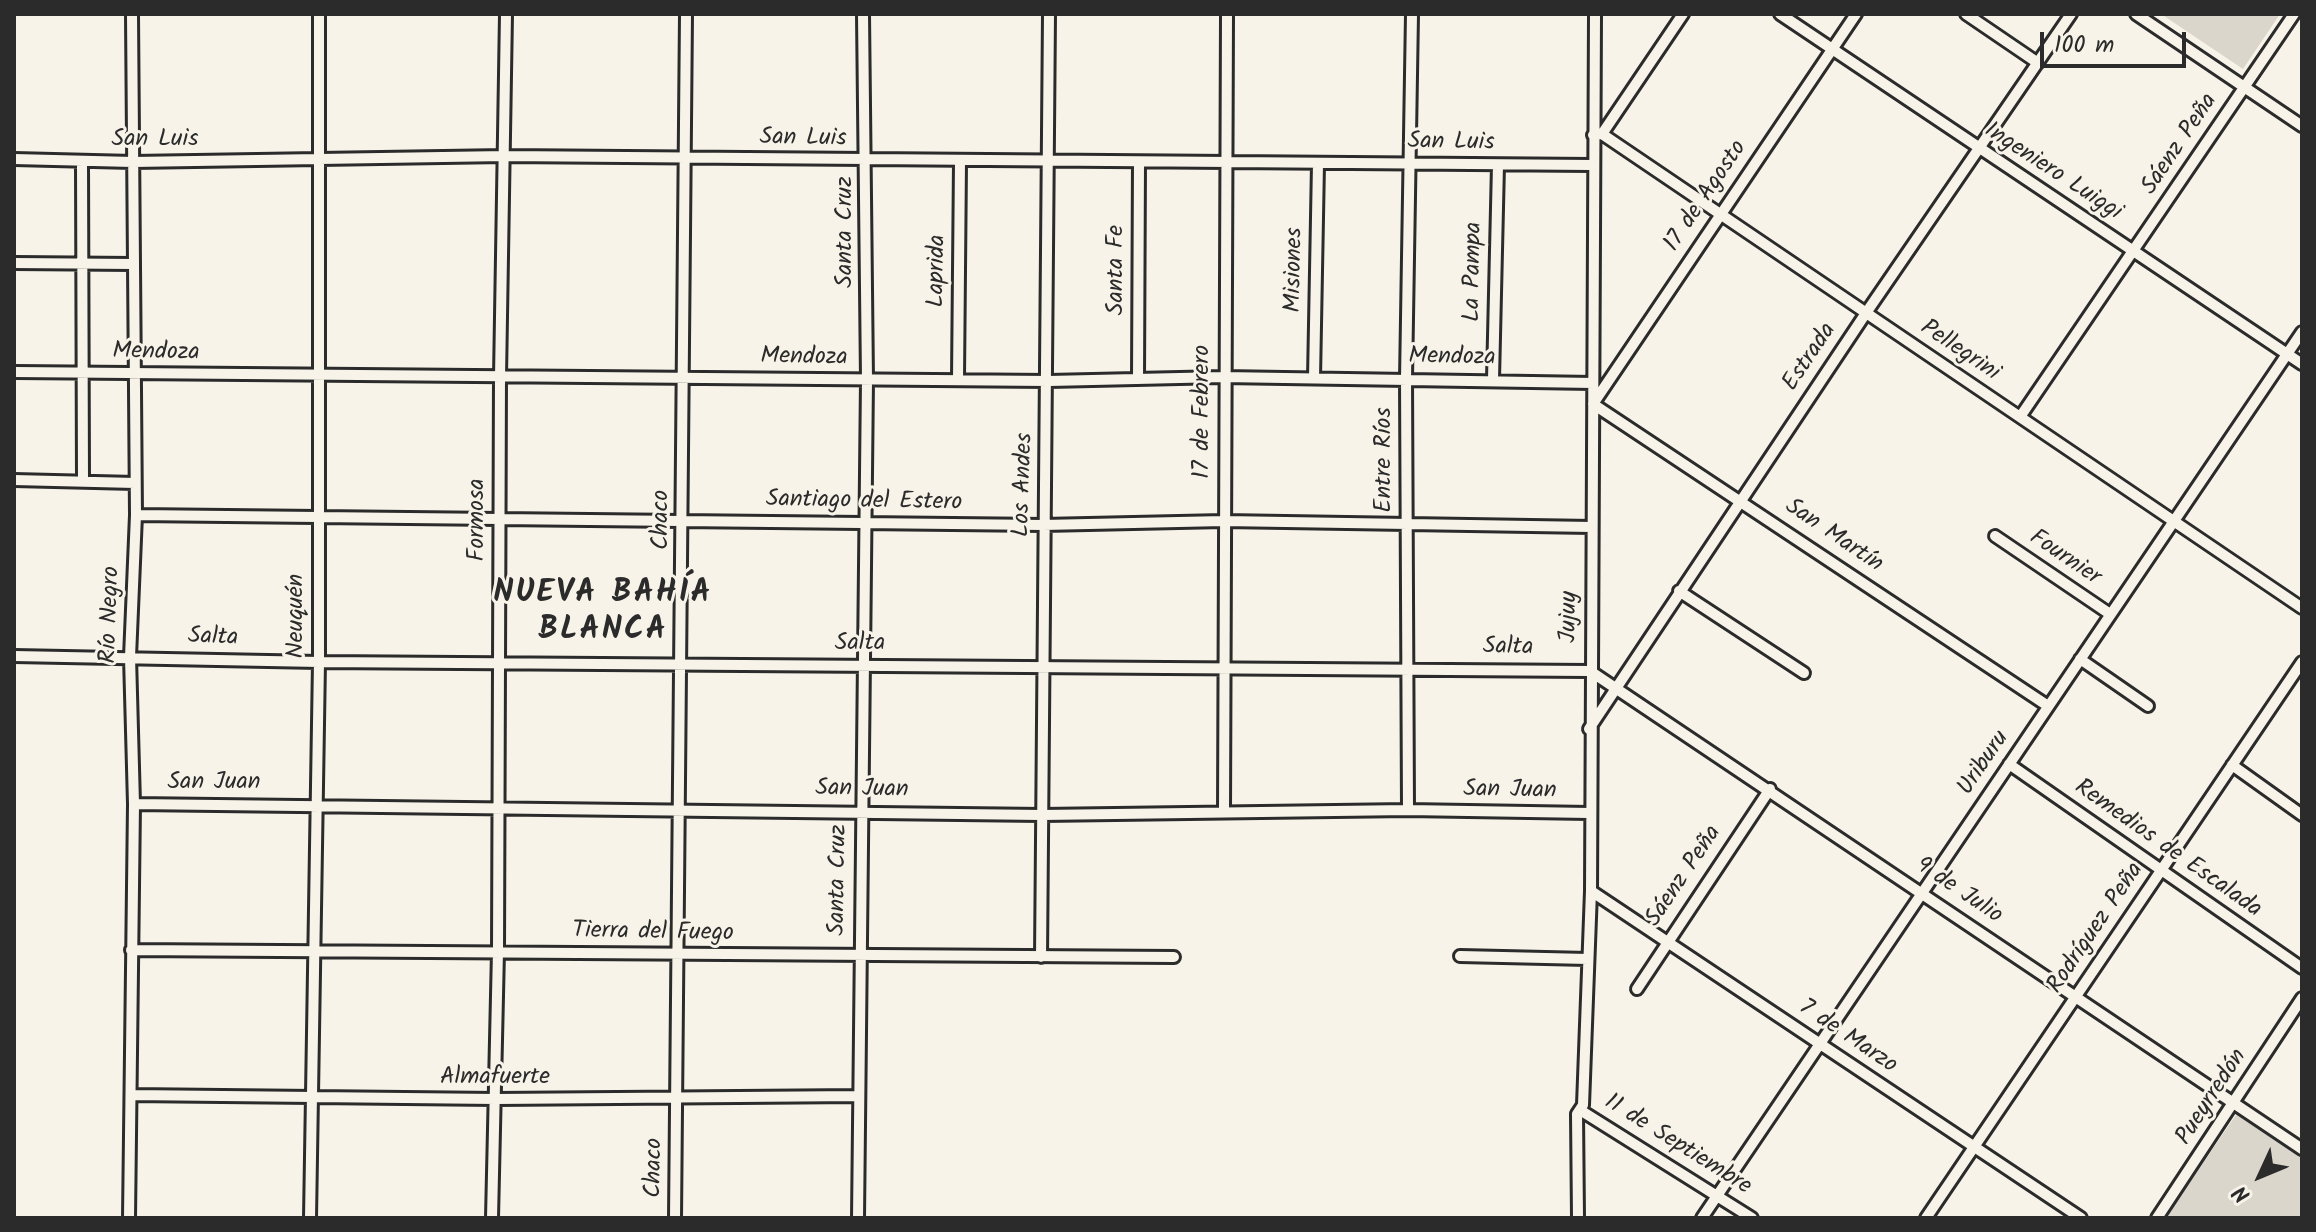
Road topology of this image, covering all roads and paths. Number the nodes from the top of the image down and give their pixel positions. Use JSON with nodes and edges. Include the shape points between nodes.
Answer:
{"nodes":[{"id":1,"x":132,"y":14,"type":"edge"},
{"id":2,"x":319,"y":14,"type":"edge"},
{"id":3,"x":506,"y":14,"type":"edge"},
{"id":4,"x":686,"y":14,"type":"edge"},
{"id":5,"x":863,"y":14,"type":"edge"},
{"id":6,"x":1049,"y":14,"type":"edge"},
{"id":7,"x":1227,"y":14,"type":"edge"},
{"id":8,"x":1412,"y":14,"type":"edge"},
{"id":9,"x":1595,"y":14,"type":"edge"},
{"id":10,"x":1683,"y":14,"type":"edge"},
{"id":11,"x":1780,"y":14,"type":"edge"},
{"id":12,"x":1856,"y":14,"type":"edge"},
{"id":13,"x":1966,"y":14,"type":"edge"},
{"id":14,"x":2071,"y":14,"type":"edge"},
{"id":15,"x":2136,"y":14,"type":"edge"},
{"id":16,"x":2294,"y":14,"type":"edge"},
{"id":17,"x":1832,"y":49,"type":"junction"},
{"id":18,"x":2038,"y":63,"type":"junction"},
{"id":19,"x":2245,"y":88,"type":"junction"},
{"id":20,"x":2302,"y":126,"type":"edge"},
{"id":21,"x":1597,"y":134,"type":"junction"},
{"id":22,"x":1980,"y":150,"type":"junction"},
{"id":23,"x":505,"y":156,"type":"junction"},
{"id":24,"x":14,"y":159,"type":"edge"},
{"id":25,"x":319,"y":159,"type":"junction"},
{"id":26,"x":684,"y":159,"type":"junction"},
{"id":27,"x":82,"y":161,"type":"junction"},
{"id":28,"x":867,"y":161,"type":"junction"},
{"id":29,"x":1228,"y":161,"type":"junction"},
{"id":30,"x":133,"y":162,"type":"junction"},
{"id":31,"x":960,"y":162,"type":"junction"},
{"id":32,"x":1049,"y":162,"type":"junction"},
{"id":33,"x":1139,"y":162,"type":"junction"},
{"id":34,"x":1412,"y":163,"type":"junction"},
{"id":35,"x":1318,"y":164,"type":"junction"},
{"id":36,"x":1498,"y":165,"type":"junction"},
{"id":37,"x":1592,"y":165,"type":"junction"},
{"id":38,"x":1719,"y":215,"type":"junction"},
{"id":39,"x":2134,"y":249,"type":"junction"},
{"id":40,"x":14,"y":263,"type":"edge"},
{"id":41,"x":82,"y":264,"type":"junction"},
{"id":42,"x":133,"y":264,"type":"junction"},
{"id":43,"x":1866,"y":313,"type":"junction"},
{"id":44,"x":2302,"y":332,"type":"edge"},
{"id":45,"x":2287,"y":354,"type":"junction"},
{"id":46,"x":2302,"y":364,"type":"edge"},
{"id":47,"x":14,"y":372,"type":"edge"},
{"id":48,"x":82,"y":373,"type":"junction"},
{"id":49,"x":133,"y":373,"type":"junction"},
{"id":50,"x":319,"y":377,"type":"junction"},
{"id":51,"x":500,"y":377,"type":"junction"},
{"id":52,"x":683,"y":377,"type":"junction"},
{"id":53,"x":1223,"y":377,"type":"junction"},
{"id":54,"x":1314,"y":378,"type":"junction"},
{"id":55,"x":958,"y":379,"type":"junction"},
{"id":56,"x":1138,"y":379,"type":"junction"},
{"id":57,"x":1406,"y":379,"type":"junction"},
{"id":58,"x":1493,"y":379,"type":"junction"},
{"id":59,"x":867,"y":380,"type":"junction"},
{"id":60,"x":1049,"y":381,"type":"junction"},
{"id":61,"x":1593,"y":383,"type":"junction"},
{"id":62,"x":1593,"y":404,"type":"junction"},
{"id":63,"x":2020,"y":417,"type":"junction"},
{"id":64,"x":14,"y":480,"type":"edge"},
{"id":65,"x":83,"y":481,"type":"junction"},
{"id":66,"x":135,"y":483,"type":"junction"},
{"id":67,"x":1741,"y":499,"type":"junction"},
{"id":68,"x":136,"y":515,"type":"junction"},
{"id":69,"x":317,"y":518,"type":"junction"},
{"id":70,"x":499,"y":519,"type":"junction"},
{"id":71,"x":683,"y":521,"type":"junction"},
{"id":72,"x":1224,"y":521,"type":"junction"},
{"id":73,"x":2173,"y":521,"type":"junction"},
{"id":74,"x":864,"y":523,"type":"junction"},
{"id":75,"x":1043,"y":525,"type":"junction"},
{"id":76,"x":1406,"y":526,"type":"junction"},
{"id":77,"x":1592,"y":527,"type":"junction"},
{"id":78,"x":1995,"y":536,"type":"dead end"},
{"id":79,"x":1679,"y":591,"type":"junction"},
{"id":80,"x":2302,"y":608,"type":"edge"},
{"id":81,"x":2110,"y":614,"type":"junction"},
{"id":82,"x":14,"y":656,"type":"edge"},
{"id":83,"x":130,"y":657,"type":"junction"},
{"id":84,"x":2080,"y":659,"type":"junction"},
{"id":85,"x":319,"y":662,"type":"junction"},
{"id":86,"x":2302,"y":662,"type":"edge"},
{"id":87,"x":499,"y":664,"type":"junction"},
{"id":88,"x":681,"y":664,"type":"junction"},
{"id":89,"x":862,"y":664,"type":"junction"},
{"id":90,"x":1224,"y":666,"type":"junction"},
{"id":91,"x":1045,"y":667,"type":"junction"},
{"id":92,"x":1404,"y":668,"type":"junction"},
{"id":93,"x":1590,"y":671,"type":"junction"},
{"id":94,"x":1804,"y":673,"type":"dead end"},
{"id":95,"x":1615,"y":685,"type":"junction"},
{"id":96,"x":2048,"y":706,"type":"junction"},
{"id":97,"x":2148,"y":706,"type":"dead end"},
{"id":98,"x":1589,"y":729,"type":"junction"},
{"id":99,"x":2009,"y":764,"type":"junction"},
{"id":100,"x":2232,"y":765,"type":"junction"},
{"id":101,"x":1770,"y":789,"type":"junction"},
{"id":102,"x":134,"y":804,"type":"junction"},
{"id":103,"x":314,"y":805,"type":"junction"},
{"id":104,"x":498,"y":807,"type":"junction"},
{"id":105,"x":679,"y":808,"type":"junction"},
{"id":106,"x":1408,"y":810,"type":"junction"},
{"id":107,"x":860,"y":811,"type":"junction"},
{"id":108,"x":1224,"y":811,"type":"junction"},
{"id":109,"x":1589,"y":813,"type":"junction"},
{"id":110,"x":1042,"y":815,"type":"junction"},
{"id":111,"x":2302,"y":815,"type":"edge"},
{"id":112,"x":2161,"y":870,"type":"junction"},
{"id":113,"x":1591,"y":891,"type":"junction"},
{"id":114,"x":1922,"y":892,"type":"junction"},
{"id":115,"x":1665,"y":941,"type":"junction"},
{"id":116,"x":131,"y":950,"type":"junction"},
{"id":117,"x":315,"y":951,"type":"junction"},
{"id":118,"x":498,"y":951,"type":"junction"},
{"id":119,"x":679,"y":955,"type":"junction"},
{"id":120,"x":1460,"y":956,"type":"dead end"},
{"id":121,"x":859,"y":957,"type":"junction"},
{"id":122,"x":1041,"y":957,"type":"junction"},
{"id":123,"x":1174,"y":957,"type":"dead end"},
{"id":124,"x":1588,"y":959,"type":"junction"},
{"id":125,"x":2302,"y":968,"type":"edge"},
{"id":126,"x":1637,"y":989,"type":"dead end"},
{"id":127,"x":2076,"y":996,"type":"junction"},
{"id":128,"x":2302,"y":1000,"type":"edge"},
{"id":129,"x":1820,"y":1043,"type":"junction"},
{"id":130,"x":131,"y":1095,"type":"junction"},
{"id":131,"x":859,"y":1096,"type":"junction"},
{"id":132,"x":314,"y":1097,"type":"junction"},
{"id":133,"x":496,"y":1099,"type":"junction"},
{"id":134,"x":677,"y":1099,"type":"junction"},
{"id":135,"x":2234,"y":1104,"type":"junction"},
{"id":136,"x":1580,"y":1110,"type":"junction"},
{"id":137,"x":1974,"y":1146,"type":"junction"},
{"id":138,"x":2302,"y":1149,"type":"edge"},
{"id":139,"x":1718,"y":1194,"type":"junction"},
{"id":140,"x":129,"y":1218,"type":"edge"},
{"id":141,"x":310,"y":1218,"type":"edge"},
{"id":142,"x":492,"y":1218,"type":"edge"},
{"id":143,"x":675,"y":1218,"type":"edge"},
{"id":144,"x":858,"y":1218,"type":"edge"},
{"id":145,"x":1578,"y":1218,"type":"edge"},
{"id":146,"x":1702,"y":1218,"type":"edge"},
{"id":147,"x":1752,"y":1218,"type":"edge"},
{"id":148,"x":1926,"y":1218,"type":"edge"},
{"id":149,"x":2081,"y":1218,"type":"edge"},
{"id":150,"x":2157,"y":1218,"type":"edge"}],
"edges":[{"from":1,"to":30,"type":"street","name":"Río Negro"},
{"from":2,"to":25,"type":"street","name":"Neuquén"},
{"from":3,"to":23,"type":"street","name":"Formosa"},
{"from":4,"to":26,"type":"street","name":"Chaco"},
{"from":5,"to":28,"type":"street","name":"Santa Cruz"},
{"from":6,"to":32,"type":"street","name":"Los Andes"},
{"from":7,"to":29,"type":"street","name":"17 de Febrero"},
{"from":8,"to":34,"type":"street","name":"Entre Ríos"},
{"from":9,"to":21,"type":"street","name":"Jujuy"},
{"from":10,"to":21,"type":"street"},
{"from":11,"to":17,"type":"street","name":"Ingeniero Luiggi"},
{"from":12,"to":17,"type":"street","name":"17 de Agosto"},
{"from":13,"to":18,"type":"street"},
{"from":14,"to":18,"type":"street","name":"Estrada"},
{"from":15,"to":19,"type":"street"},
{"from":16,"to":19,"type":"street","name":"Sáenz Peña"},
{"from":17,"to":22,"type":"street","name":"Ingeniero Luiggi"},
{"from":17,"to":38,"type":"street","name":"17 de Agosto"},
{"from":18,"to":22,"type":"street","name":"Estrada"},
{"from":19,"to":20,"type":"street"},
{"from":19,"to":39,"type":"street","name":"Sáenz Peña"},
{"from":21,"to":37,"type":"street","name":"Jujuy"},
{"from":21,"to":38,"type":"street","name":"Pellegrini"},
{"from":22,"to":39,"type":"street","name":"Ingeniero Luiggi"},
{"from":22,"to":43,"type":"street","name":"Estrada"},
{"from":23,"to":25,"type":"street","name":"San Luis"},
{"from":23,"to":26,"type":"street","name":"San Luis"},
{"from":23,"to":51,"type":"street","name":"Formosa"},
{"from":24,"to":27,"type":"street","name":"San Luis"},
{"from":25,"to":30,"type":"street","name":"San Luis"},
{"from":25,"to":50,"type":"street","name":"Neuquén"},
{"from":26,"to":28,"type":"street","name":"San Luis"},
{"from":26,"to":52,"type":"street","name":"Chaco"},
{"from":27,"to":30,"type":"street","name":"San Luis"},
{"from":27,"to":41,"type":"street"},
{"from":28,"to":31,"type":"street","name":"San Luis"},
{"from":28,"to":59,"type":"street","name":"Santa Cruz"},
{"from":29,"to":33,"type":"street","name":"San Luis"},
{"from":29,"to":35,"type":"street","name":"San Luis"},
{"from":29,"to":53,"type":"street","name":"17 de Febrero"},
{"from":30,"to":42,"type":"street","name":"Río Negro"},
{"from":31,"to":32,"type":"street","name":"San Luis"},
{"from":31,"to":55,"type":"street","name":"Laprida"},
{"from":32,"to":33,"type":"street","name":"San Luis"},
{"from":32,"to":60,"type":"street","name":"Los Andes"},
{"from":33,"to":56,"type":"street","name":"Santa Fe"},
{"from":34,"to":35,"type":"street","name":"San Luis"},
{"from":34,"to":36,"type":"street","name":"San Luis"},
{"from":34,"to":57,"type":"street","name":"Entre Ríos"},
{"from":35,"to":54,"type":"street","name":"Misiones"},
{"from":36,"to":37,"type":"street","name":"San Luis"},
{"from":36,"to":58,"type":"street","name":"La Pampa"},
{"from":37,"to":61,"type":"street","name":"Jujuy"},
{"from":38,"to":43,"type":"street","name":"Pellegrini"},
{"from":38,"to":62,"type":"street","name":"17 de Agosto"},
{"from":39,"to":45,"type":"street","name":"Ingeniero Luiggi"},
{"from":39,"to":63,"type":"street","name":"Sáenz Peña"},
{"from":40,"to":41,"type":"street"},
{"from":41,"to":42,"type":"street"},
{"from":41,"to":48,"type":"street"},
{"from":42,"to":49,"type":"street","name":"Río Negro"},
{"from":43,"to":63,"type":"street","name":"Pellegrini"},
{"from":43,"to":67,"type":"street","name":"Estrada"},
{"from":44,"to":45,"type":"street","name":"Uriburu"},
{"from":45,"to":46,"type":"street","name":"Ingeniero Luiggi"},
{"from":45,"to":73,"type":"street","name":"Uriburu"},
{"from":47,"to":48,"type":"street","name":"Mendoza"},
{"from":48,"to":49,"type":"street","name":"Mendoza"},
{"from":48,"to":65,"type":"street"},
{"from":49,"to":50,"type":"street","name":"Mendoza"},
{"from":49,"to":66,"type":"street","name":"Río Negro"},
{"from":50,"to":51,"type":"street","name":"Mendoza"},
{"from":50,"to":69,"type":"street","name":"Neuquén"},
{"from":51,"to":52,"type":"street","name":"Mendoza"},
{"from":51,"to":70,"type":"street","name":"Formosa"},
{"from":52,"to":59,"type":"street","name":"Mendoza"},
{"from":52,"to":71,"type":"street","name":"Chaco"},
{"from":53,"to":54,"type":"street","name":"Mendoza"},
{"from":53,"to":56,"type":"street","name":"Mendoza"},
{"from":53,"to":72,"type":"street","name":"17 de Febrero"},
{"from":54,"to":57,"type":"street","name":"Mendoza"},
{"from":55,"to":59,"type":"street","name":"Mendoza"},
{"from":55,"to":60,"type":"street","name":"Mendoza"},
{"from":56,"to":60,"type":"street","name":"Mendoza"},
{"from":57,"to":58,"type":"street","name":"Mendoza"},
{"from":57,"to":76,"type":"street","name":"Entre Ríos"},
{"from":58,"to":61,"type":"street","name":"Mendoza"},
{"from":59,"to":74,"type":"street","name":"Santa Cruz"},
{"from":60,"to":75,"type":"street","name":"Los Andes"},
{"from":61,"to":62,"type":"street","name":"Jujuy"},
{"from":62,"to":67,"type":"street","name":"San Martín"},
{"from":62,"to":77,"type":"street","name":"Jujuy"},
{"from":63,"to":73,"type":"street","name":"Pellegrini"},
{"from":64,"to":65,"type":"street"},
{"from":65,"to":66,"type":"street"},
{"from":66,"to":68,"type":"street","name":"Río Negro"},
{"from":67,"to":79,"type":"street","name":"Estrada"},
{"from":67,"to":96,"type":"street","name":"San Martín"},
{"from":68,"to":69,"type":"street","name":"Santiago del Estero"},
{"from":68,"to":83,"type":"street","name":"Río Negro"},
{"from":69,"to":70,"type":"street","name":"Santiago del Estero"},
{"from":69,"to":85,"type":"street","name":"Neuquén"},
{"from":70,"to":71,"type":"street","name":"Santiago del Estero"},
{"from":70,"to":87,"type":"street","name":"Formosa"},
{"from":71,"to":74,"type":"street","name":"Santiago del Estero"},
{"from":71,"to":88,"type":"street","name":"Chaco"},
{"from":72,"to":75,"type":"street","name":"Santiago del Estero"},
{"from":72,"to":76,"type":"street","name":"Santiago del Estero"},
{"from":72,"to":90,"type":"street","name":"17 de Febrero"},
{"from":73,"to":80,"type":"street","name":"Pellegrini"},
{"from":73,"to":81,"type":"street","name":"Uriburu"},
{"from":74,"to":75,"type":"street","name":"Santiago del Estero"},
{"from":74,"to":89,"type":"street","name":"Santa Cruz"},
{"from":75,"to":91,"type":"street","name":"Los Andes"},
{"from":76,"to":77,"type":"street","name":"Santiago del Estero"},
{"from":76,"to":92,"type":"street","name":"Entre Ríos"},
{"from":77,"to":93,"type":"street","name":"Jujuy"},
{"from":78,"to":81,"type":"street","name":"Fournier"},
{"from":79,"to":94,"type":"street"},
{"from":79,"to":95,"type":"street","name":"Estrada"},
{"from":81,"to":84,"type":"street","name":"Uriburu"},
{"from":82,"to":83,"type":"street","name":"Salta"},
{"from":83,"to":85,"type":"street","name":"Salta"},
{"from":83,"to":102,"type":"street","name":"Río Negro"},
{"from":84,"to":96,"type":"street","name":"Uriburu"},
{"from":84,"to":97,"type":"street"},
{"from":85,"to":87,"type":"street","name":"Salta"},
{"from":85,"to":103,"type":"street","name":"Neuquén"},
{"from":86,"to":100,"type":"street","name":"Rodríguez Peña"},
{"from":87,"to":88,"type":"street","name":"Salta"},
{"from":87,"to":104,"type":"street","name":"Formosa"},
{"from":88,"to":89,"type":"street","name":"Salta"},
{"from":88,"to":105,"type":"street","name":"Chaco"},
{"from":89,"to":91,"type":"street","name":"Salta"},
{"from":89,"to":107,"type":"street","name":"Santa Cruz"},
{"from":90,"to":91,"type":"street","name":"Salta"},
{"from":90,"to":92,"type":"street","name":"Salta"},
{"from":90,"to":108,"type":"street","name":"17 de Febrero"},
{"from":91,"to":110,"type":"street","name":"Los Andes"},
{"from":92,"to":93,"type":"street","name":"Salta"},
{"from":92,"to":106,"type":"street","name":"Entre Ríos"},
{"from":93,"to":95,"type":"street","name":"9 de Julio"},
{"from":93,"to":98,"type":"street","name":"Jujuy"},
{"from":95,"to":98,"type":"street","name":"Estrada"},
{"from":95,"to":101,"type":"street","name":"9 de Julio"},
{"from":96,"to":99,"type":"street","name":"Uriburu"},
{"from":98,"to":109,"type":"street","name":"Jujuy"},
{"from":99,"to":112,"type":"street","name":"Remedios de Escalada"},
{"from":99,"to":114,"type":"street","name":"Uriburu"},
{"from":100,"to":111,"type":"street"},
{"from":100,"to":112,"type":"street","name":"Rodríguez Peña"},
{"from":101,"to":114,"type":"street","name":"9 de Julio"},
{"from":101,"to":115,"type":"street","name":"Sáenz Peña"},
{"from":102,"to":103,"type":"street","name":"San Juan"},
{"from":102,"to":116,"type":"street","name":"Río Negro"},
{"from":103,"to":104,"type":"street","name":"San Juan"},
{"from":103,"to":117,"type":"street","name":"Neuquén"},
{"from":104,"to":105,"type":"street","name":"San Juan"},
{"from":104,"to":118,"type":"street","name":"Formosa"},
{"from":105,"to":107,"type":"street","name":"San Juan"},
{"from":105,"to":119,"type":"street","name":"Chaco"},
{"from":106,"to":108,"type":"street","name":"San Juan"},
{"from":106,"to":109,"type":"street","name":"San Juan"},
{"from":107,"to":110,"type":"street","name":"San Juan"},
{"from":107,"to":121,"type":"street","name":"Santa Cruz"},
{"from":108,"to":110,"type":"street","name":"San Juan"},
{"from":109,"to":113,"type":"street","name":"Jujuy"},
{"from":110,"to":122,"type":"street","name":"Los Andes"},
{"from":112,"to":125,"type":"street","name":"Remedios de Escalada"},
{"from":112,"to":127,"type":"street","name":"Rodríguez Peña"},
{"from":113,"to":115,"type":"street","name":"7 de Marzo"},
{"from":113,"to":124,"type":"street","name":"Jujuy"},
{"from":114,"to":127,"type":"street","name":"9 de Julio"},
{"from":114,"to":129,"type":"street","name":"Uriburu"},
{"from":115,"to":126,"type":"street","name":"Sáenz Peña"},
{"from":115,"to":129,"type":"street","name":"7 de Marzo"},
{"from":116,"to":117,"type":"street","name":"Tierra del Fuego"},
{"from":116,"to":130,"type":"street","name":"Río Negro"},
{"from":117,"to":118,"type":"street","name":"Tierra del Fuego"},
{"from":117,"to":132,"type":"street","name":"Neuquén"},
{"from":118,"to":119,"type":"street","name":"Tierra del Fuego"},
{"from":118,"to":133,"type":"street","name":"Formosa"},
{"from":119,"to":121,"type":"street","name":"Tierra del Fuego"},
{"from":119,"to":134,"type":"street","name":"Chaco"},
{"from":120,"to":124,"type":"street"},
{"from":121,"to":122,"type":"street","name":"Tierra del Fuego"},
{"from":121,"to":131,"type":"street","name":"Santa Cruz"},
{"from":122,"to":123,"type":"street","name":"Tierra del Fuego"},
{"from":124,"to":136,"type":"street","name":"Jujuy"},
{"from":127,"to":135,"type":"street","name":"9 de Julio"},
{"from":127,"to":137,"type":"street","name":"Rodríguez Peña"},
{"from":128,"to":135,"type":"street","name":"Pueyrredón"},
{"from":129,"to":137,"type":"street","name":"7 de Marzo"},
{"from":129,"to":139,"type":"street","name":"Uriburu"},
{"from":130,"to":132,"type":"street","name":"Almafuerte"},
{"from":130,"to":140,"type":"street","name":"Río Negro"},
{"from":131,"to":134,"type":"street","name":"Almafuerte"},
{"from":131,"to":144,"type":"street","name":"Santa Cruz"},
{"from":132,"to":133,"type":"street","name":"Almafuerte"},
{"from":132,"to":141,"type":"street","name":"Neuquén"},
{"from":133,"to":134,"type":"street","name":"Almafuerte"},
{"from":133,"to":142,"type":"street","name":"Formosa"},
{"from":134,"to":143,"type":"street","name":"Chaco"},
{"from":135,"to":138,"type":"street","name":"9 de Julio"},
{"from":135,"to":150,"type":"street","name":"Pueyrredón"},
{"from":136,"to":139,"type":"street","name":"11 de Septiembre"},
{"from":136,"to":145,"type":"street","name":"Jujuy"},
{"from":137,"to":148,"type":"street","name":"Rodríguez Peña"},
{"from":137,"to":149,"type":"street","name":"7 de Marzo"},
{"from":139,"to":146,"type":"street","name":"Uriburu"},
{"from":139,"to":147,"type":"street","name":"11 de Septiembre"}]}
